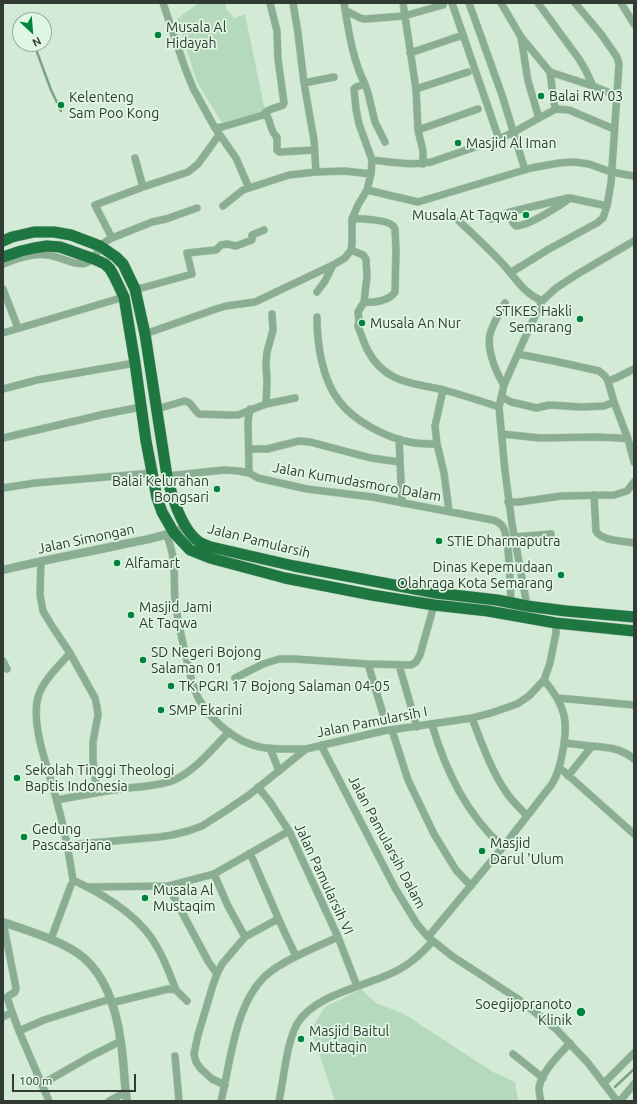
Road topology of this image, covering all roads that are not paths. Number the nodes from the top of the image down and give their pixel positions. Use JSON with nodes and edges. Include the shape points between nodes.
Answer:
{"nodes":[{"id":1,"x":163,"y":3,"type":"edge"},
{"id":2,"x":270,"y":3,"type":"edge"},
{"id":3,"x":292,"y":3,"type":"edge"},
{"id":4,"x":402,"y":3,"type":"edge"},
{"id":5,"x":452,"y":3,"type":"edge"},
{"id":6,"x":469,"y":3,"type":"edge"},
{"id":7,"x":501,"y":3,"type":"edge"},
{"id":8,"x":538,"y":3,"type":"edge"},
{"id":9,"x":575,"y":3,"type":"edge"},
{"id":10,"x":621,"y":3,"type":"edge"},
{"id":11,"x":443,"y":5,"type":"dead end"},
{"id":12,"x":345,"y":7,"type":"edge"},
{"id":13,"x":404,"y":16,"type":"junction"},
{"id":14,"x":634,"y":24,"type":"edge"},
{"id":15,"x":463,"y":35,"type":"junction"},
{"id":16,"x":521,"y":37,"type":"junction"},
{"id":17,"x":410,"y":53,"type":"junction"},
{"id":18,"x":468,"y":72,"type":"dead end"},
{"id":19,"x":550,"y":72,"type":"junction"},
{"id":20,"x":334,"y":77,"type":"dead end"},
{"id":21,"x":304,"y":82,"type":"junction"},
{"id":22,"x":365,"y":84,"type":"junction"},
{"id":23,"x":594,"y":86,"type":"junction"},
{"id":24,"x":416,"y":89,"type":"junction"},
{"id":25,"x":617,"y":96,"type":"junction"},
{"id":26,"x":478,"y":109,"type":"dead end"},
{"id":27,"x":556,"y":109,"type":"junction"},
{"id":28,"x":263,"y":115,"type":"junction"},
{"id":29,"x":539,"y":118,"type":"junction"},
{"id":30,"x":214,"y":128,"type":"junction"},
{"id":31,"x":614,"y":129,"type":"junction"},
{"id":32,"x":418,"y":130,"type":"junction"},
{"id":33,"x":514,"y":132,"type":"junction"},
{"id":34,"x":219,"y":135,"type":"junction"},
{"id":35,"x":500,"y":139,"type":"junction"},
{"id":36,"x":385,"y":142,"type":"dead end"},
{"id":37,"x":314,"y":150,"type":"junction"},
{"id":38,"x":135,"y":158,"type":"dead end"},
{"id":39,"x":372,"y":160,"type":"junction"},
{"id":40,"x":423,"y":164,"type":"junction"},
{"id":41,"x":525,"y":170,"type":"junction"},
{"id":42,"x":316,"y":172,"type":"junction"},
{"id":43,"x":611,"y":172,"type":"junction"},
{"id":44,"x":372,"y":174,"type":"junction"},
{"id":45,"x":634,"y":176,"type":"edge"},
{"id":46,"x":143,"y":187,"type":"junction"},
{"id":47,"x":249,"y":188,"type":"junction"},
{"id":48,"x":367,"y":190,"type":"junction"},
{"id":49,"x":570,"y":198,"type":"junction"},
{"id":50,"x":223,"y":206,"type":"dead end"},
{"id":51,"x":607,"y":206,"type":"junction"},
{"id":52,"x":197,"y":208,"type":"dead end"},
{"id":53,"x":510,"y":212,"type":"junction"},
{"id":54,"x":352,"y":219,"type":"junction"},
{"id":55,"x":491,"y":219,"type":"dead end"},
{"id":56,"x":459,"y":221,"type":"dead end"},
{"id":57,"x":264,"y":230,"type":"dead end"},
{"id":58,"x":112,"y":238,"type":"junction"},
{"id":59,"x":3,"y":241,"type":"edge"},
{"id":60,"x":631,"y":243,"type":"edge"},
{"id":61,"x":100,"y":246,"type":"junction"},
{"id":62,"x":351,"y":250,"type":"junction"},
{"id":63,"x":634,"y":252,"type":"edge"},
{"id":64,"x":3,"y":257,"type":"edge"},
{"id":65,"x":94,"y":259,"type":"junction"},
{"id":66,"x":3,"y":264,"type":"edge"},
{"id":67,"x":333,"y":264,"type":"junction"},
{"id":68,"x":510,"y":273,"type":"junction"},
{"id":69,"x":3,"y":289,"type":"edge"},
{"id":70,"x":135,"y":289,"type":"junction"},
{"id":71,"x":317,"y":292,"type":"dead end"},
{"id":72,"x":124,"y":297,"type":"junction"},
{"id":73,"x":542,"y":301,"type":"junction"},
{"id":74,"x":364,"y":302,"type":"junction"},
{"id":75,"x":505,"y":303,"type":"dead end"},
{"id":76,"x":272,"y":314,"type":"dead end"},
{"id":77,"x":317,"y":317,"type":"dead end"},
{"id":78,"x":18,"y":328,"type":"junction"},
{"id":79,"x":3,"y":333,"type":"edge"},
{"id":80,"x":145,"y":334,"type":"junction"},
{"id":81,"x":518,"y":354,"type":"junction"},
{"id":82,"x":135,"y":363,"type":"junction"},
{"id":83,"x":634,"y":369,"type":"edge"},
{"id":84,"x":608,"y":381,"type":"junction"},
{"id":85,"x":504,"y":385,"type":"junction"},
{"id":86,"x":3,"y":389,"type":"edge"},
{"id":87,"x":443,"y":390,"type":"junction"},
{"id":88,"x":502,"y":397,"type":"junction"},
{"id":89,"x":295,"y":398,"type":"dead end"},
{"id":90,"x":614,"y":402,"type":"junction"},
{"id":91,"x":266,"y":404,"type":"junction"},
{"id":92,"x":142,"y":407,"type":"junction"},
{"id":93,"x":499,"y":407,"type":"junction"},
{"id":94,"x":157,"y":409,"type":"junction"},
{"id":95,"x":250,"y":409,"type":"junction"},
{"id":96,"x":502,"y":434,"type":"junction"},
{"id":97,"x":3,"y":438,"type":"edge"},
{"id":98,"x":399,"y":439,"type":"junction"},
{"id":99,"x":628,"y":439,"type":"junction"},
{"id":100,"x":437,"y":444,"type":"junction"},
{"id":101,"x":249,"y":450,"type":"junction"},
{"id":102,"x":400,"y":462,"type":"junction"},
{"id":103,"x":634,"y":462,"type":"edge"},
{"id":104,"x":152,"y":473,"type":"junction"},
{"id":105,"x":249,"y":473,"type":"junction"},
{"id":106,"x":167,"y":476,"type":"junction"},
{"id":107,"x":634,"y":482,"type":"edge"},
{"id":108,"x":3,"y":488,"type":"edge"},
{"id":109,"x":594,"y":495,"type":"junction"},
{"id":110,"x":508,"y":502,"type":"junction"},
{"id":111,"x":402,"y":503,"type":"junction"},
{"id":112,"x":450,"y":512,"type":"junction"},
{"id":113,"x":186,"y":528,"type":"junction"},
{"id":114,"x":170,"y":534,"type":"junction"},
{"id":115,"x":552,"y":534,"type":"dead end"},
{"id":116,"x":514,"y":537,"type":"junction"},
{"id":117,"x":634,"y":543,"type":"edge"},
{"id":118,"x":41,"y":561,"type":"junction"},
{"id":119,"x":3,"y":570,"type":"edge"},
{"id":120,"x":511,"y":603,"type":"junction"},
{"id":121,"x":434,"y":605,"type":"junction"},
{"id":122,"x":527,"y":606,"type":"junction"},
{"id":123,"x":634,"y":617,"type":"edge"},
{"id":124,"x":556,"y":623,"type":"junction"},
{"id":125,"x":634,"y":631,"type":"edge"},
{"id":126,"x":70,"y":653,"type":"junction"},
{"id":127,"x":3,"y":660,"type":"edge"},
{"id":128,"x":368,"y":664,"type":"junction"},
{"id":129,"x":399,"y":665,"type":"junction"},
{"id":130,"x":7,"y":669,"type":"dead end"},
{"id":131,"x":235,"y":678,"type":"dead end"},
{"id":132,"x":544,"y":680,"type":"junction"},
{"id":133,"x":558,"y":698,"type":"junction"},
{"id":134,"x":634,"y":705,"type":"edge"},
{"id":135,"x":382,"y":714,"type":"dead end"},
{"id":136,"x":472,"y":718,"type":"junction"},
{"id":137,"x":432,"y":724,"type":"junction"},
{"id":138,"x":417,"y":727,"type":"junction"},
{"id":139,"x":392,"y":730,"type":"junction"},
{"id":140,"x":229,"y":732,"type":"junction"},
{"id":141,"x":565,"y":742,"type":"junction"},
{"id":142,"x":321,"y":745,"type":"junction"},
{"id":143,"x":592,"y":746,"type":"junction"},
{"id":144,"x":270,"y":748,"type":"junction"},
{"id":145,"x":306,"y":749,"type":"junction"},
{"id":146,"x":634,"y":759,"type":"edge"},
{"id":147,"x":560,"y":768,"type":"junction"},
{"id":148,"x":279,"y":771,"type":"junction"},
{"id":149,"x":568,"y":776,"type":"junction"},
{"id":150,"x":258,"y":787,"type":"junction"},
{"id":151,"x":97,"y":792,"type":"junction"},
{"id":152,"x":57,"y":800,"type":"junction"},
{"id":153,"x":527,"y":816,"type":"junction"},
{"id":154,"x":289,"y":831,"type":"junction"},
{"id":155,"x":634,"y":834,"type":"edge"},
{"id":156,"x":68,"y":845,"type":"junction"},
{"id":157,"x":503,"y":847,"type":"junction"},
{"id":158,"x":250,"y":853,"type":"junction"},
{"id":159,"x":214,"y":874,"type":"junction"},
{"id":160,"x":71,"y":885,"type":"dead end"},
{"id":161,"x":168,"y":886,"type":"junction"},
{"id":162,"x":470,"y":886,"type":"junction"},
{"id":163,"x":88,"y":887,"type":"junction"},
{"id":164,"x":278,"y":918,"type":"junction"},
{"id":165,"x":3,"y":922,"type":"edge"},
{"id":166,"x":246,"y":937,"type":"junction"},
{"id":167,"x":338,"y":937,"type":"junction"},
{"id":168,"x":51,"y":939,"type":"junction"},
{"id":169,"x":430,"y":939,"type":"junction"},
{"id":170,"x":296,"y":956,"type":"junction"},
{"id":171,"x":217,"y":974,"type":"junction"},
{"id":172,"x":358,"y":986,"type":"junction"},
{"id":173,"x":176,"y":990,"type":"junction"},
{"id":174,"x":110,"y":1001,"type":"junction"},
{"id":175,"x":187,"y":1001,"type":"dead end"},
{"id":176,"x":12,"y":1012,"type":"junction"},
{"id":177,"x":3,"y":1017,"type":"edge"},
{"id":178,"x":20,"y":1030,"type":"junction"},
{"id":179,"x":121,"y":1041,"type":"junction"},
{"id":180,"x":570,"y":1043,"type":"junction"},
{"id":181,"x":634,"y":1053,"type":"edge"},
{"id":182,"x":513,"y":1054,"type":"dead end"},
{"id":183,"x":175,"y":1056,"type":"dead end"},
{"id":184,"x":542,"y":1078,"type":"junction"},
{"id":185,"x":604,"y":1083,"type":"junction"},
{"id":186,"x":42,"y":1084,"type":"junction"},
{"id":187,"x":634,"y":1084,"type":"edge"},
{"id":188,"x":225,"y":1085,"type":"junction"},
{"id":189,"x":126,"y":1092,"type":"junction"},
{"id":190,"x":49,"y":1101,"type":"edge"},
{"id":191,"x":109,"y":1101,"type":"edge"},
{"id":192,"x":127,"y":1101,"type":"edge"},
{"id":193,"x":179,"y":1101,"type":"edge"},
{"id":194,"x":221,"y":1101,"type":"edge"},
{"id":195,"x":279,"y":1101,"type":"edge"},
{"id":196,"x":541,"y":1101,"type":"edge"},
{"id":197,"x":619,"y":1101,"type":"edge"}],
"edges":[{"from":1,"to":30,"type":"street","via":[[193,88]]},
{"from":2,"to":28,"type":"street","via":[[277,30],[284,103]]},
{"from":3,"to":21,"type":"street"},
{"from":4,"to":13,"type":"street"},
{"from":5,"to":15,"type":"street"},
{"from":6,"to":33,"type":"street"},
{"from":7,"to":16,"type":"street"},
{"from":8,"to":23,"type":"street","via":[[579,59]]},
{"from":9,"to":25,"type":"street","via":[[617,57]]},
{"from":10,"to":14,"type":"street"},
{"from":11,"to":13,"type":"street"},
{"from":12,"to":13,"type":"street","via":[[365,19]]},
{"from":12,"to":22,"type":"street","via":[[359,73]]},
{"from":13,"to":17,"type":"street"},
{"from":15,"to":17,"type":"street"},
{"from":15,"to":35,"type":"street"},
{"from":16,"to":19,"type":"street"},
{"from":16,"to":29,"type":"street","via":[[528,81]]},
{"from":17,"to":24,"type":"street"},
{"from":18,"to":24,"type":"street"},
{"from":19,"to":23,"type":"street"},
{"from":19,"to":27,"type":"street"},
{"from":20,"to":21,"type":"street"},
{"from":21,"to":37,"type":"street"},
{"from":22,"to":36,"type":"street","via":[[375,122]]},
{"from":22,"to":39,"type":"street","via":[[354,90],[360,124]]},
{"from":23,"to":25,"type":"street"},
{"from":24,"to":32,"type":"street"},
{"from":25,"to":31,"type":"street"},
{"from":26,"to":32,"type":"street"},
{"from":27,"to":29,"type":"street"},
{"from":27,"to":31,"type":"street","via":[[569,110]]},
{"from":28,"to":30,"type":"street"},
{"from":28,"to":37,"type":"street","via":[[269,119],[277,137],[279,152]]},
{"from":29,"to":33,"type":"street"},
{"from":30,"to":34,"type":"street"},
{"from":31,"to":43,"type":"street"},
{"from":32,"to":40,"type":"street"},
{"from":33,"to":35,"type":"street"},
{"from":33,"to":41,"type":"street"},
{"from":34,"to":46,"type":"street","via":[[198,164],[188,172]]},
{"from":34,"to":47,"type":"street","via":[[236,158]]},
{"from":35,"to":40,"type":"street"},
{"from":37,"to":42,"type":"street"},
{"from":38,"to":46,"type":"street"},
{"from":39,"to":40,"type":"street"},
{"from":39,"to":44,"type":"street"},
{"from":41,"to":43,"type":"street","via":[[574,162]]},
{"from":41,"to":48,"type":"street","via":[[418,202]]},
{"from":42,"to":44,"type":"street","via":[[345,171]]},
{"from":42,"to":47,"type":"street","via":[[289,175]]},
{"from":43,"to":45,"type":"street"},
{"from":43,"to":51,"type":"street"},
{"from":44,"to":48,"type":"street"},
{"from":46,"to":58,"type":"street","via":[[95,205]]},
{"from":47,"to":50,"type":"street","via":[[236,194]]},
{"from":48,"to":54,"type":"street"},
{"from":49,"to":51,"type":"street"},
{"from":49,"to":53,"type":"street"},
{"from":49,"to":53,"type":"street","via":[[520,226],[512,223]]},
{"from":51,"to":68,"type":"street","via":[[603,218],[597,223],[549,248]]},
{"from":52,"to":58,"type":"street"},
{"from":53,"to":55,"type":"street"},
{"from":54,"to":62,"type":"street"},
{"from":54,"to":74,"type":"street","via":[[382,221],[391,224],[395,229],[394,292],[392,296],[375,302]]},
{"from":56,"to":68,"type":"street"},
{"from":57,"to":70,"type":"street","via":[[252,235],[252,240],[236,246],[227,244],[216,250],[187,253],[192,274]]},
{"from":58,"to":61,"type":"street"},
{"from":59,"to":61,"type":"highway","name":"Jalan Pamularsih","via":[[34,232],[54,232],[71,235]]},
{"from":60,"to":63,"type":"street"},
{"from":60,"to":73,"type":"street","via":[[556,288]]},
{"from":61,"to":65,"type":"street"},
{"from":61,"to":70,"type":"highway","name":"Jalan Pamularsih","via":[[123,264]]},
{"from":62,"to":67,"type":"street","via":[[345,258]]},
{"from":62,"to":74,"type":"street","via":[[366,259]]},
{"from":64,"to":65,"type":"highway","name":"Jalan Pamularsih","via":[[47,246],[60,247]]},
{"from":65,"to":66,"type":"street","via":[[80,264],[58,257],[38,255],[17,258]]},
{"from":65,"to":72,"type":"highway","name":"Jalan Pamularsih","via":[[110,269]]},
{"from":67,"to":71,"type":"street"},
{"from":67,"to":80,"type":"street","via":[[255,302],[226,306]]},
{"from":68,"to":73,"type":"street","via":[[529,293]]},
{"from":69,"to":78,"type":"street"},
{"from":70,"to":80,"type":"highway","name":"Jalan Pamularsih"},
{"from":72,"to":78,"type":"street"},
{"from":72,"to":82,"type":"highway","name":"Jalan Pamularsih"},
{"from":73,"to":81,"type":"street"},
{"from":74,"to":87,"type":"street","via":[[358,312],[358,326],[376,363],[398,379]]},
{"from":75,"to":85,"type":"street","via":[[489,339],[498,377]]},
{"from":76,"to":91,"type":"street","via":[[273,330],[266,363]]},
{"from":77,"to":98,"type":"street","via":[[320,353],[326,377],[338,401],[373,428]]},
{"from":78,"to":79,"type":"street"},
{"from":80,"to":94,"type":"highway","name":"Jalan Pamularsih"},
{"from":81,"to":84,"type":"street","via":[[599,371]]},
{"from":81,"to":85,"type":"street"},
{"from":82,"to":86,"type":"street","via":[[37,380]]},
{"from":82,"to":92,"type":"highway","name":"Jalan Pamularsih"},
{"from":83,"to":84,"type":"street"},
{"from":84,"to":90,"type":"street"},
{"from":85,"to":88,"type":"street"},
{"from":87,"to":93,"type":"street"},
{"from":87,"to":100,"type":"street","via":[[435,426]]},
{"from":88,"to":90,"type":"street","via":[[511,402],[537,408],[549,405],[604,406]]},
{"from":88,"to":93,"type":"street"},
{"from":89,"to":91,"type":"street"},
{"from":90,"to":99,"type":"street"},
{"from":91,"to":95,"type":"street"},
{"from":92,"to":97,"type":"street"},
{"from":92,"to":104,"type":"highway","name":"Jalan Pamularsih"},
{"from":93,"to":96,"type":"street"},
{"from":94,"to":95,"type":"street","via":[[184,401],[203,415],[238,415]]},
{"from":94,"to":106,"type":"highway","name":"Jalan Pamularsih"},
{"from":95,"to":101,"type":"street"},
{"from":96,"to":99,"type":"street","via":[[540,438]]},
{"from":96,"to":110,"type":"street"},
{"from":98,"to":100,"type":"street"},
{"from":98,"to":102,"type":"street"},
{"from":99,"to":103,"type":"street"},
{"from":100,"to":112,"type":"street"},
{"from":101,"to":102,"type":"street","via":[[267,449],[299,440],[371,458]]},
{"from":101,"to":105,"type":"street"},
{"from":102,"to":111,"type":"street"},
{"from":104,"to":108,"type":"street"},
{"from":104,"to":114,"type":"highway","name":"Jalan Pamularsih","via":[[157,498]]},
{"from":105,"to":106,"type":"street","name":"Jalan Kumudasmoro Dalam","via":[[231,470]]},
{"from":105,"to":111,"type":"street","name":"Jalan Kumudasmoro Dalam","via":[[258,478],[307,489]]},
{"from":106,"to":113,"type":"highway","name":"Jalan Pamularsih","via":[[176,508]]},
{"from":107,"to":109,"type":"street","via":[[623,493]]},
{"from":109,"to":110,"type":"street"},
{"from":109,"to":117,"type":"street","via":[[598,534],[601,537]]},
{"from":110,"to":116,"type":"street"},
{"from":111,"to":112,"type":"street","name":"Jalan Kumudasmoro Dalam"},
{"from":112,"to":120,"type":"street","name":"Jalan Kumudasmoro Dalam","via":[[492,520],[502,526],[508,548]]},
{"from":113,"to":114,"type":"street","name":"Jalan Simongan"},
{"from":113,"to":120,"type":"highway","name":"Jalan Pamularsih","via":[[200,543],[218,549],[436,593]]},
{"from":114,"to":118,"type":"street","name":"Jalan Simongan"},
{"from":114,"to":121,"type":"highway","name":"Jalan Pamularsih","via":[[190,550],[238,566],[285,578]]},
{"from":114,"to":140,"type":"street","via":[[179,628],[195,691],[211,717]]},
{"from":115,"to":116,"type":"street"},
{"from":116,"to":122,"type":"street"},
{"from":118,"to":119,"type":"street","name":"Jalan Simongan"},
{"from":118,"to":126,"type":"street","via":[[42,606]]},
{"from":120,"to":122,"type":"highway","name":"Jalan Pamularsih"},
{"from":121,"to":124,"type":"highway","name":"Jalan Pamularsih"},
{"from":121,"to":129,"type":"street","via":[[418,660],[411,665]]},
{"from":122,"to":123,"type":"highway","name":"Jalan Pamularsih"},
{"from":124,"to":125,"type":"highway","name":"Jalan Pamularsih"},
{"from":124,"to":132,"type":"street","name":"Jalan Pamularsih I","via":[[550,663]]},
{"from":126,"to":151,"type":"street","via":[[95,698],[97,707],[93,748]]},
{"from":126,"to":152,"type":"street","via":[[46,682],[36,708],[41,745]]},
{"from":127,"to":130,"type":"street"},
{"from":128,"to":129,"type":"street"},
{"from":128,"to":131,"type":"street","via":[[279,659]]},
{"from":128,"to":135,"type":"street"},
{"from":129,"to":138,"type":"street"},
{"from":132,"to":133,"type":"street"},
{"from":132,"to":136,"type":"street","name":"Jalan Pamularsih I","via":[[517,704]]},
{"from":133,"to":134,"type":"street"},
{"from":133,"to":141,"type":"street","via":[[565,716]]},
{"from":136,"to":137,"type":"street","name":"Jalan Pamularsih I"},
{"from":136,"to":153,"type":"street","via":[[501,783]]},
{"from":137,"to":138,"type":"street","name":"Jalan Pamularsih I"},
{"from":137,"to":157,"type":"street","via":[[444,760],[466,805]]},
{"from":138,"to":139,"type":"street","name":"Jalan Pamularsih I"},
{"from":139,"to":142,"type":"street","name":"Jalan Pamularsih I"},
{"from":139,"to":162,"type":"street","via":[[408,780],[434,834],[451,864]]},
{"from":140,"to":144,"type":"street","via":[[248,743]]},
{"from":140,"to":151,"type":"street","via":[[201,761],[172,781]]},
{"from":141,"to":143,"type":"street"},
{"from":141,"to":147,"type":"street"},
{"from":142,"to":145,"type":"street","name":"Jalan Pamularsih I"},
{"from":142,"to":169,"type":"street","name":"Jalan Pamularsih Dalam","via":[[395,888]]},
{"from":143,"to":146,"type":"street","via":[[616,749]]},
{"from":143,"to":149,"type":"street"},
{"from":144,"to":145,"type":"street"},
{"from":144,"to":148,"type":"street"},
{"from":145,"to":148,"type":"street","name":"Jalan Pamularsih I"},
{"from":147,"to":149,"type":"street"},
{"from":147,"to":153,"type":"street","via":[[552,784]]},
{"from":148,"to":150,"type":"street","name":"Jalan Pamularsih I"},
{"from":149,"to":155,"type":"street"},
{"from":150,"to":154,"type":"street","name":"Jalan Pamularsih VI"},
{"from":150,"to":156,"type":"street","name":"Jalan Pamularsih I","via":[[202,826],[188,831],[159,837]]},
{"from":151,"to":152,"type":"street"},
{"from":152,"to":156,"type":"street"},
{"from":153,"to":157,"type":"street"},
{"from":154,"to":158,"type":"street"},
{"from":154,"to":167,"type":"street","name":"Jalan Pamularsih VI"},
{"from":156,"to":163,"type":"street","via":[[73,880]]},
{"from":157,"to":162,"type":"street"},
{"from":158,"to":159,"type":"street"},
{"from":158,"to":164,"type":"street"},
{"from":159,"to":161,"type":"street"},
{"from":159,"to":166,"type":"street","via":[[228,906]]},
{"from":160,"to":168,"type":"street"},
{"from":161,"to":163,"type":"street"},
{"from":161,"to":171,"type":"street"},
{"from":162,"to":169,"type":"street"},
{"from":163,"to":173,"type":"street","via":[[117,905],[145,930],[158,947]]},
{"from":164,"to":166,"type":"street"},
{"from":164,"to":170,"type":"street"},
{"from":165,"to":168,"type":"street"},
{"from":165,"to":176,"type":"street","via":[[16,988],[8,997]]},
{"from":166,"to":171,"type":"street","via":[[222,964]]},
{"from":167,"to":170,"type":"street"},
{"from":167,"to":172,"type":"street","name":"Jalan Pamularsih VI"},
{"from":168,"to":174,"type":"street","via":[[83,957],[93,967],[101,978]]},
{"from":169,"to":172,"type":"street","via":[[421,955],[401,969]]},
{"from":169,"to":180,"type":"street","name":"Jalan Pamularsih Dalam","via":[[518,999]]},
{"from":170,"to":188,"type":"street","via":[[269,973],[251,994],[238,1025]]},
{"from":171,"to":188,"type":"street","via":[[194,1054],[201,1069],[212,1079]]},
{"from":172,"to":195,"type":"street","via":[[320,1003],[298,1023],[292,1037]]},
{"from":173,"to":174,"type":"street","via":[[164,989]]},
{"from":173,"to":175,"type":"street"},
{"from":174,"to":178,"type":"street","via":[[44,1020]]},
{"from":174,"to":179,"type":"street"},
{"from":176,"to":177,"type":"street"},
{"from":176,"to":178,"type":"street"},
{"from":178,"to":186,"type":"street"},
{"from":179,"to":186,"type":"street"},
{"from":179,"to":189,"type":"street"},
{"from":180,"to":184,"type":"street"},
{"from":180,"to":185,"type":"street","name":"Jalan Pamularsih Dalam"},
{"from":181,"to":185,"type":"street"},
{"from":182,"to":184,"type":"street"},
{"from":183,"to":193,"type":"street"},
{"from":184,"to":196,"type":"street","via":[[539,1089]]},
{"from":185,"to":197,"type":"street","name":"Jalan Pamularsih Dalam"},
{"from":186,"to":190,"type":"street"},
{"from":187,"to":197,"type":"street"},
{"from":188,"to":194,"type":"street"},
{"from":189,"to":191,"type":"street"},
{"from":189,"to":192,"type":"street"}]}
